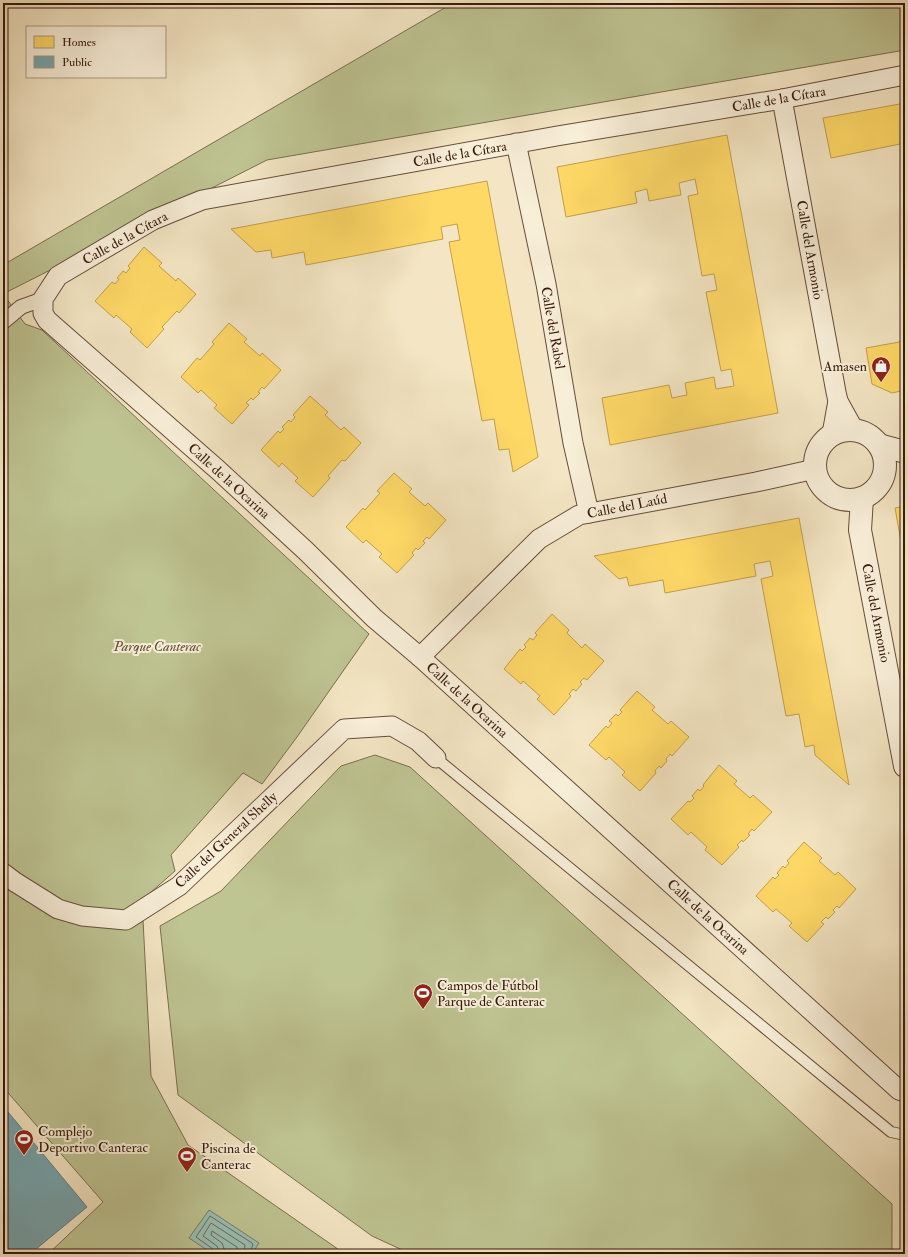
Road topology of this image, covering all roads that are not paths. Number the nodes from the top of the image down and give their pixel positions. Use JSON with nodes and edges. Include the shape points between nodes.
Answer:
{"nodes":[{"id":1,"x":905,"y":75,"type":"edge"},
{"id":2,"x":782,"y":99,"type":"junction"},
{"id":3,"x":516,"y":144,"type":"junction"},
{"id":4,"x":43,"y":299,"type":"junction"},
{"id":5,"x":3,"y":322,"type":"edge"},
{"id":6,"x":838,"y":401,"type":"junction"},
{"id":7,"x":854,"y":430,"type":"junction"},
{"id":8,"x":832,"y":434,"type":"junction"},
{"id":9,"x":879,"y":445,"type":"junction"},
{"id":10,"x":905,"y":452,"type":"edge"},
{"id":11,"x":905,"y":459,"type":"edge"},
{"id":12,"x":815,"y":469,"type":"junction"},
{"id":13,"x":884,"y":472,"type":"junction"},
{"id":14,"x":852,"y":499,"type":"junction"},
{"id":15,"x":589,"y":513,"type":"junction"},
{"id":16,"x":420,"y":657,"type":"junction"},
{"id":17,"x":436,"y":758,"type":"joint"},
{"id":18,"x":905,"y":766,"type":"edge"},
{"id":19,"x":3,"y":873,"type":"edge"},
{"id":20,"x":905,"y":1092,"type":"edge"},
{"id":21,"x":905,"y":1135,"type":"edge"}],
"edges":[{"from":1,"to":2,"type":"street","name":"Calle de la Cítara"},
{"from":2,"to":3,"type":"street","name":"Calle de la Cítara"},
{"from":2,"to":6,"type":"street","name":"Calle del Armonio"},
{"from":3,"to":4,"type":"street","name":"Calle de la Cítara","via":[[202,200],[153,220],[58,276]]},
{"from":3,"to":15,"type":"street","name":"Calle del Rabel","via":[[546,284],[572,443]]},
{"from":4,"to":5,"type":"street","via":[[21,307]]},
{"from":4,"to":16,"type":"street","name":"Calle de la Ocarina","via":[[47,320],[218,470],[374,618]]},
{"from":6,"to":7,"type":"street","name":"Calle del Armonio"},
{"from":6,"to":8,"type":"street","name":"Calle del Armonio"},
{"from":7,"to":8,"type":"street"},
{"from":7,"to":9,"type":"street","via":[[866,433]]},
{"from":8,"to":12,"type":"street","via":[[818,448]]},
{"from":9,"to":10,"type":"street"},
{"from":9,"to":13,"type":"street","via":[[885,459]]},
{"from":11,"to":13,"type":"street"},
{"from":12,"to":14,"type":"street","via":[[819,483],[832,496]]},
{"from":12,"to":15,"type":"street","name":"Calle del Laúd"},
{"from":13,"to":14,"type":"street","via":[[876,489]]},
{"from":14,"to":18,"type":"street","name":"Calle del Armonio"},
{"from":15,"to":16,"type":"street","name":"Calle del Laúd","via":[[579,515],[539,539]]},
{"from":16,"to":20,"type":"street","name":"Calle de la Ocarina","via":[[899,1090]]},
{"from":17,"to":19,"type":"street","name":"Calle del General Shelly","via":[[418,741],[392,726],[344,729],[179,886],[126,920],[82,916],[58,909]]},
{"from":17,"to":21,"type":"lane","via":[[891,1132]]}]}
